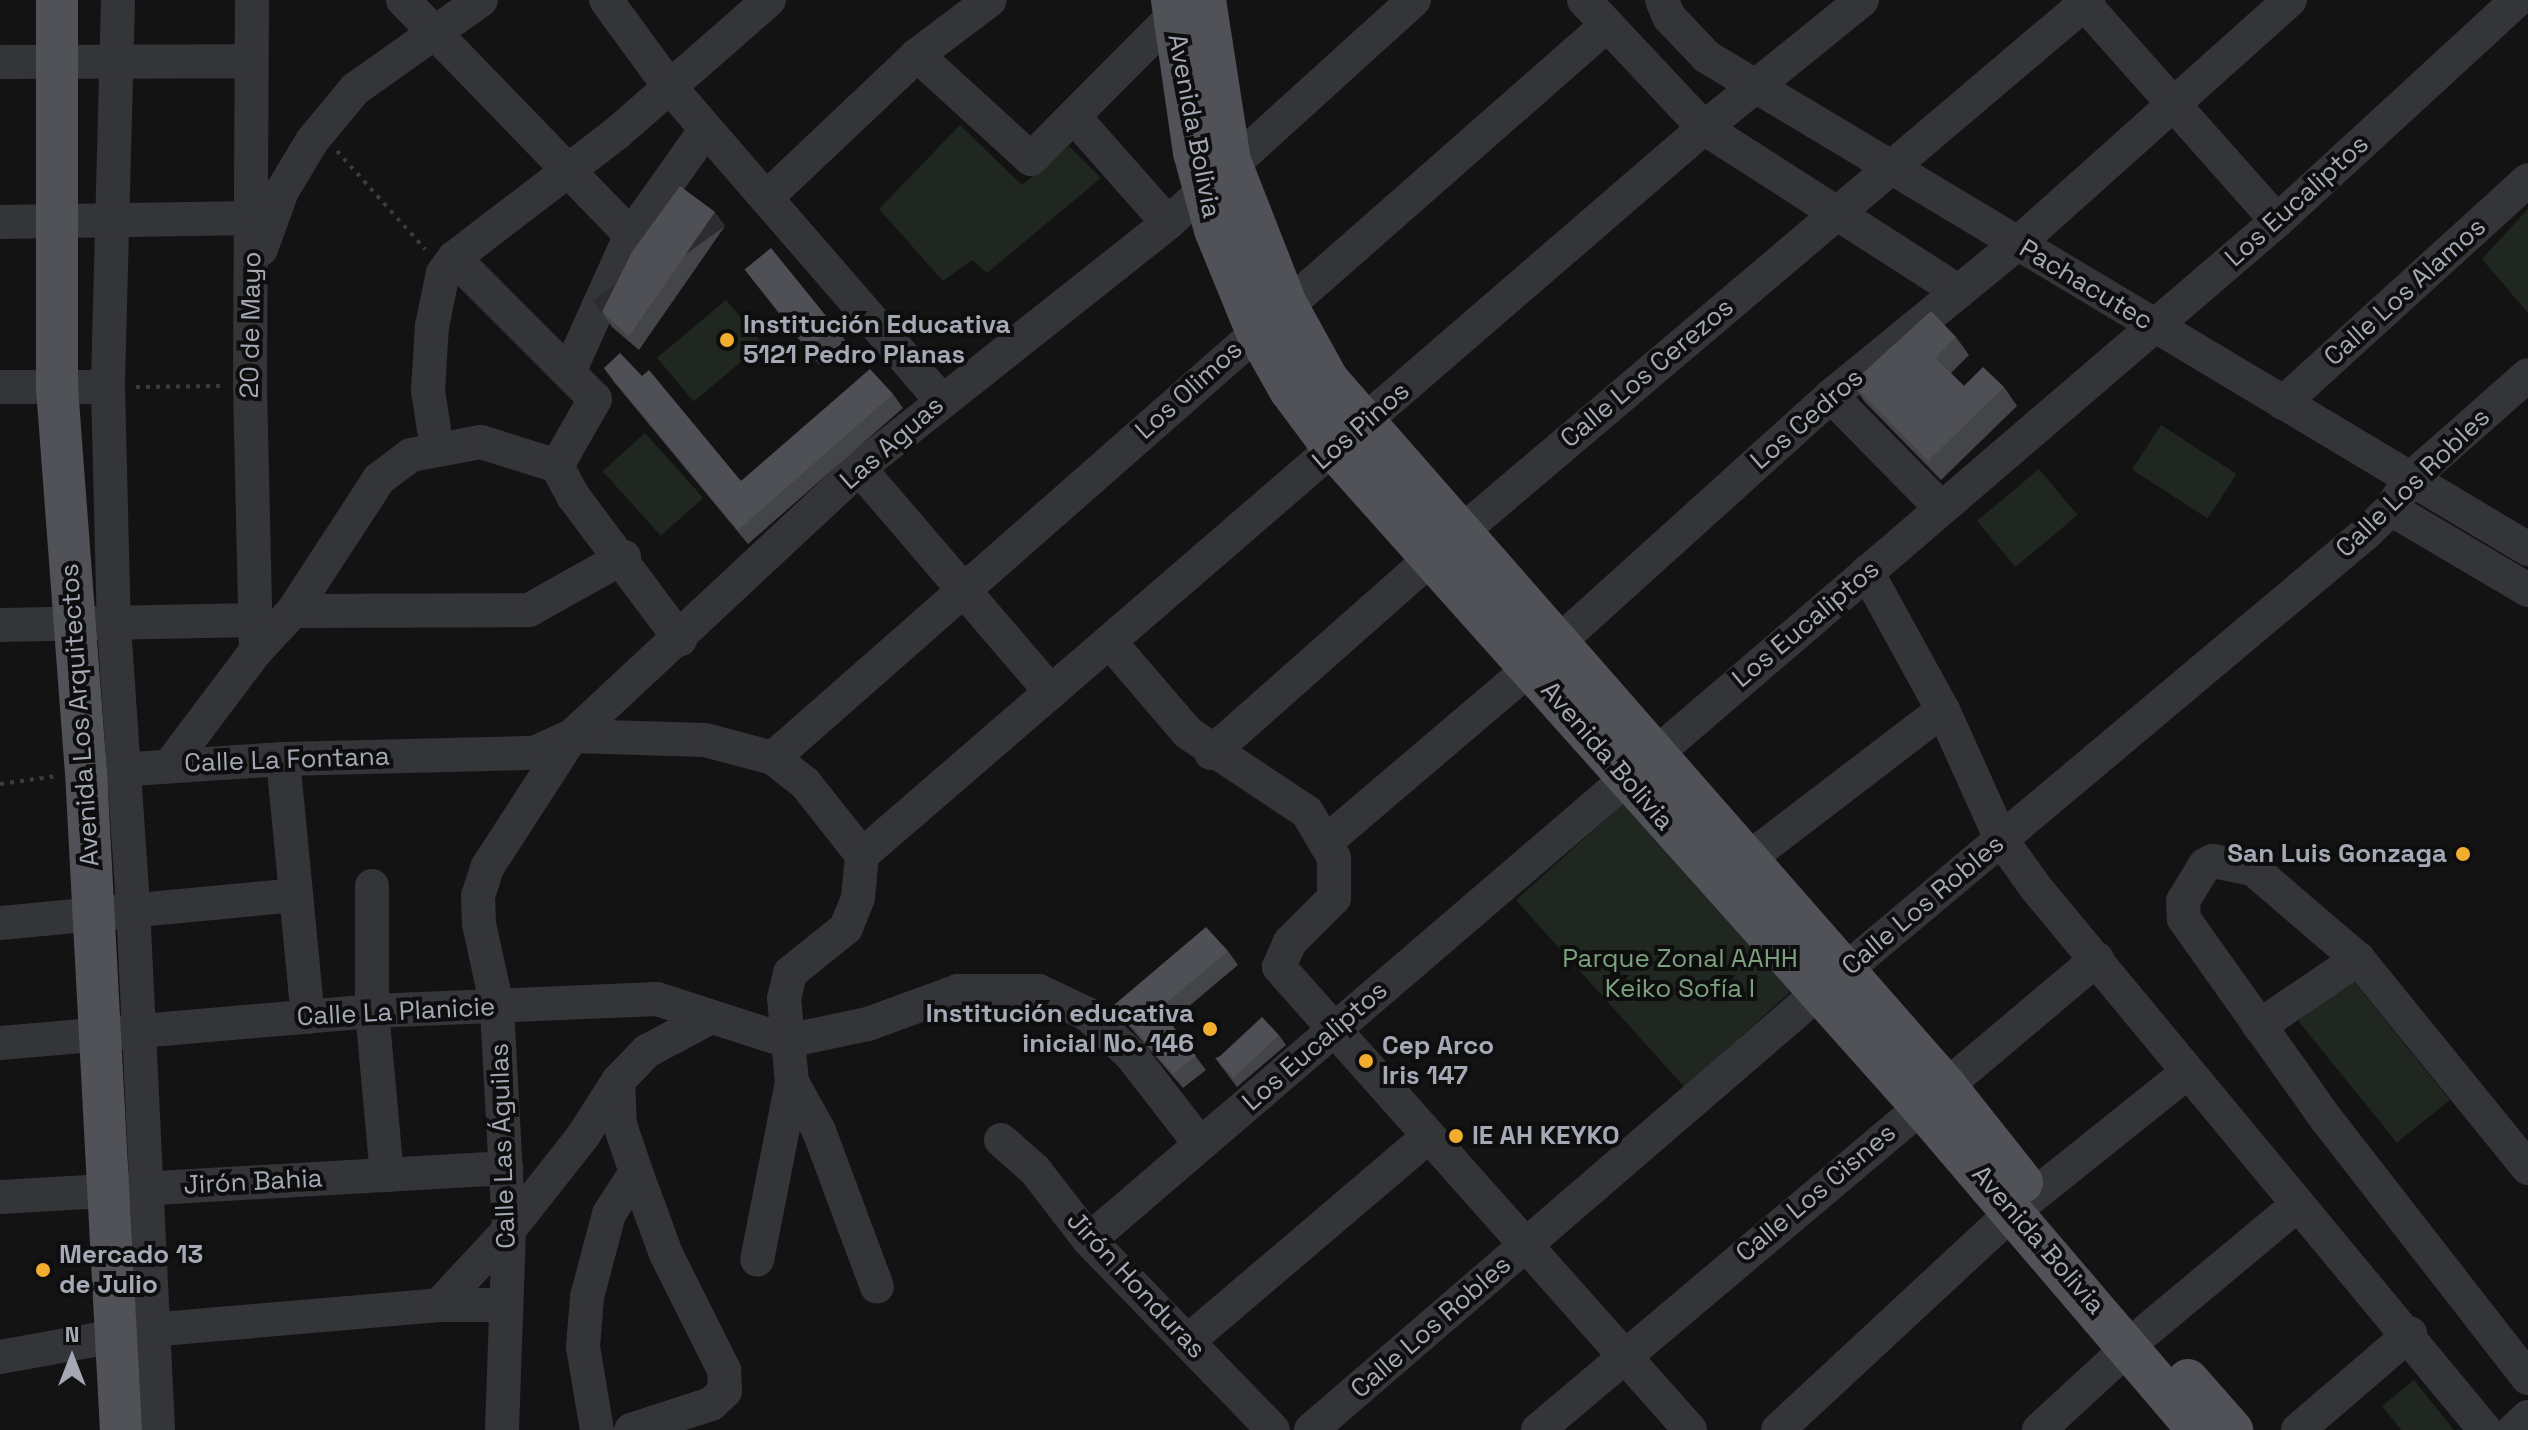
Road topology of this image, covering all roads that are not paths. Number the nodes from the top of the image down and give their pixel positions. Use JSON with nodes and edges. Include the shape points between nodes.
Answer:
{"nodes":[{"id":1,"x":57,"y":0,"type":"edge"},
{"id":2,"x":118,"y":0,"type":"edge"},
{"id":3,"x":252,"y":0,"type":"edge"},
{"id":4,"x":403,"y":0,"type":"edge"},
{"id":5,"x":481,"y":0,"type":"edge"},
{"id":6,"x":606,"y":0,"type":"edge"},
{"id":7,"x":769,"y":0,"type":"edge"},
{"id":8,"x":990,"y":0,"type":"edge"},
{"id":9,"x":1414,"y":0,"type":"edge"},
{"id":10,"x":1584,"y":0,"type":"edge"},
{"id":11,"x":1662,"y":0,"type":"edge"},
{"id":12,"x":1862,"y":0,"type":"edge"},
{"id":13,"x":2290,"y":0,"type":"edge"},
{"id":14,"x":2517,"y":0,"type":"edge"},
{"id":15,"x":2084,"y":1,"type":"edge"},
{"id":16,"x":1185,"y":4,"type":"edge"},
{"id":17,"x":1607,"y":25,"type":"junction"},
{"id":18,"x":438,"y":32,"type":"junction"},
{"id":19,"x":917,"y":55,"type":"junction"},
{"id":20,"x":56,"y":61,"type":"junction"},
{"id":21,"x":117,"y":61,"type":"junction"},
{"id":22,"x":248,"y":61,"type":"junction"},
{"id":23,"x":0,"y":62,"type":"edge"},
{"id":24,"x":669,"y":86,"type":"junction"},
{"id":25,"x":1760,"y":86,"type":"junction"},
{"id":26,"x":2175,"y":100,"type":"junction"},
{"id":27,"x":1075,"y":118,"type":"junction"},
{"id":28,"x":1704,"y":128,"type":"junction"},
{"id":29,"x":706,"y":129,"type":"junction"},
{"id":30,"x":1888,"y":167,"type":"junction"},
{"id":31,"x":566,"y":171,"type":"junction"},
{"id":32,"x":1216,"y":174,"type":"junction"},
{"id":33,"x":2528,"y":180,"type":"edge"},
{"id":34,"x":766,"y":198,"type":"junction"},
{"id":35,"x":1835,"y":212,"type":"junction"},
{"id":36,"x":253,"y":218,"type":"junction"},
{"id":37,"x":112,"y":220,"type":"junction"},
{"id":38,"x":54,"y":221,"type":"junction"},
{"id":39,"x":2277,"y":221,"type":"junction"},
{"id":40,"x":0,"y":222,"type":"edge"},
{"id":41,"x":1168,"y":223,"type":"junction"},
{"id":42,"x":631,"y":235,"type":"junction"},
{"id":43,"x":2017,"y":244,"type":"junction"},
{"id":44,"x":448,"y":266,"type":"junction"},
{"id":45,"x":252,"y":276,"type":"junction"},
{"id":46,"x":1959,"y":292,"type":"junction"},
{"id":47,"x":1271,"y":317,"type":"junction"},
{"id":48,"x":2155,"y":326,"type":"junction"},
{"id":49,"x":569,"y":372,"type":"junction"},
{"id":50,"x":2528,"y":375,"type":"edge"},
{"id":51,"x":0,"y":387,"type":"edge"},
{"id":52,"x":108,"y":387,"type":"junction"},
{"id":53,"x":57,"y":388,"type":"junction"},
{"id":54,"x":1831,"y":396,"type":"junction"},
{"id":55,"x":940,"y":399,"type":"junction"},
{"id":56,"x":2283,"y":403,"type":"junction"},
{"id":57,"x":1349,"y":436,"type":"junction"},
{"id":58,"x":437,"y":449,"type":"junction"},
{"id":59,"x":557,"y":466,"type":"junction"},
{"id":60,"x":859,"y":468,"type":"junction"},
{"id":61,"x":2410,"y":479,"type":"junction"},
{"id":62,"x":1941,"y":508,"type":"junction"},
{"id":63,"x":2391,"y":509,"type":"junction"},
{"id":64,"x":1446,"y":545,"type":"junction"},
{"id":65,"x":2528,"y":549,"type":"edge"},
{"id":66,"x":624,"y":557,"type":"junction"},
{"id":67,"x":1867,"y":572,"type":"junction"},
{"id":68,"x":964,"y":590,"type":"junction"},
{"id":69,"x":2528,"y":590,"type":"edge"},
{"id":70,"x":293,"y":611,"type":"junction"},
{"id":71,"x":0,"y":625,"type":"edge"},
{"id":72,"x":94,"y":626,"type":"junction"},
{"id":73,"x":256,"y":636,"type":"junction"},
{"id":74,"x":680,"y":639,"type":"junction"},
{"id":75,"x":1110,"y":642,"type":"junction"},
{"id":76,"x":1544,"y":656,"type":"junction"},
{"id":77,"x":1051,"y":692,"type":"junction"},
{"id":78,"x":1943,"y":710,"type":"junction"},
{"id":79,"x":572,"y":736,"type":"junction"},
{"id":80,"x":1211,"y":753,"type":"junction"},
{"id":81,"x":773,"y":758,"type":"junction"},
{"id":82,"x":283,"y":759,"type":"junction"},
{"id":83,"x":170,"y":765,"type":"junction"},
{"id":84,"x":1640,"y":765,"type":"junction"},
{"id":85,"x":105,"y":770,"type":"junction"},
{"id":86,"x":2001,"y":839,"type":"junction"},
{"id":87,"x":1327,"y":841,"type":"junction"},
{"id":88,"x":862,"y":855,"type":"junction"},
{"id":89,"x":488,"y":866,"type":"joint"},
{"id":90,"x":1732,"y":872,"type":"junction"},
{"id":91,"x":372,"y":886,"type":"dead end"},
{"id":92,"x":296,"y":895,"type":"junction"},
{"id":93,"x":133,"y":907,"type":"junction"},
{"id":94,"x":92,"y":911,"type":"junction"},
{"id":95,"x":0,"y":923,"type":"edge"},
{"id":96,"x":2097,"y":959,"type":"junction"},
{"id":97,"x":2358,"y":959,"type":"junction"},
{"id":98,"x":1831,"y":982,"type":"junction"},
{"id":99,"x":497,"y":1006,"type":"junction"},
{"id":100,"x":372,"y":1011,"type":"junction"},
{"id":101,"x":308,"y":1017,"type":"junction"},
{"id":102,"x":711,"y":1017,"type":"junction"},
{"id":103,"x":2259,"y":1026,"type":"junction"},
{"id":104,"x":1334,"y":1029,"type":"junction"},
{"id":105,"x":120,"y":1033,"type":"junction"},
{"id":106,"x":787,"y":1041,"type":"junction"},
{"id":107,"x":0,"y":1043,"type":"edge"},
{"id":108,"x":2188,"y":1072,"type":"junction"},
{"id":109,"x":618,"y":1081,"type":"junction"},
{"id":110,"x":792,"y":1082,"type":"junction"},
{"id":111,"x":1933,"y":1096,"type":"junction"},
{"id":112,"x":1429,"y":1136,"type":"junction"},
{"id":113,"x":1001,"y":1140,"type":"dead end"},
{"id":114,"x":1200,"y":1144,"type":"junction"},
{"id":115,"x":506,"y":1168,"type":"junction"},
{"id":116,"x":2528,"y":1168,"type":"edge"},
{"id":117,"x":636,"y":1172,"type":"junction"},
{"id":118,"x":387,"y":1175,"type":"junction"},
{"id":119,"x":126,"y":1189,"type":"junction"},
{"id":120,"x":0,"y":1197,"type":"edge"},
{"id":121,"x":2023,"y":1204,"type":"junction"},
{"id":122,"x":2295,"y":1207,"type":"junction"},
{"id":123,"x":509,"y":1230,"type":"junction"},
{"id":124,"x":1089,"y":1240,"type":"junction"},
{"id":125,"x":1525,"y":1245,"type":"junction"},
{"id":126,"x":757,"y":1260,"type":"dead end"},
{"id":127,"x":877,"y":1287,"type":"dead end"},
{"id":128,"x":439,"y":1305,"type":"junction"},
{"id":129,"x":506,"y":1305,"type":"junction"},
{"id":130,"x":133,"y":1334,"type":"junction"},
{"id":131,"x":2410,"y":1334,"type":"junction"},
{"id":132,"x":2138,"y":1338,"type":"junction"},
{"id":133,"x":1188,"y":1341,"type":"junction"},
{"id":134,"x":1623,"y":1355,"type":"junction"},
{"id":135,"x":0,"y":1357,"type":"edge"},
{"id":136,"x":2528,"y":1378,"type":"edge"},
{"id":137,"x":2528,"y":1417,"type":"edge"},
{"id":138,"x":121,"y":1430,"type":"edge"},
{"id":139,"x":158,"y":1430,"type":"edge"},
{"id":140,"x":502,"y":1430,"type":"edge"},
{"id":141,"x":597,"y":1430,"type":"edge"},
{"id":142,"x":631,"y":1430,"type":"edge"},
{"id":143,"x":1273,"y":1430,"type":"edge"},
{"id":144,"x":1311,"y":1430,"type":"edge"},
{"id":145,"x":1538,"y":1430,"type":"edge"},
{"id":146,"x":1690,"y":1430,"type":"edge"},
{"id":147,"x":1778,"y":1430,"type":"edge"},
{"id":148,"x":2039,"y":1430,"type":"edge"},
{"id":149,"x":2198,"y":1430,"type":"edge"},
{"id":150,"x":2232,"y":1430,"type":"edge"},
{"id":151,"x":2298,"y":1430,"type":"edge"},
{"id":152,"x":2485,"y":1430,"type":"edge"},
{"id":153,"x":2514,"y":1430,"type":"edge"}],
"edges":[{"from":1,"to":20,"type":"main road","name":"Avenida Los Arquitectos"},
{"from":2,"to":21,"type":"street","name":"Avenida Los Arquitectos"},
{"from":3,"to":22,"type":"street","name":"20 de Mayo"},
{"from":4,"to":18,"type":"street"},
{"from":5,"to":18,"type":"street"},
{"from":6,"to":24,"type":"street"},
{"from":7,"to":24,"type":"street"},
{"from":8,"to":19,"type":"street"},
{"from":9,"to":32,"type":"street","name":"Las Aguas"},
{"from":10,"to":17,"type":"street"},
{"from":11,"to":25,"type":"street","name":"Pachacutec","via":[[1669,17],[1707,57]]},
{"from":12,"to":25,"type":"street","name":"Los Pinos"},
{"from":13,"to":26,"type":"street","name":"Los Cedros"},
{"from":14,"to":39,"type":"street","name":"Los Eucaliptos"},
{"from":15,"to":26,"type":"street"},
{"from":15,"to":30,"type":"street","name":"Calle Los Cerezos"},
{"from":16,"to":27,"type":"street"},
{"from":16,"to":32,"type":"main road","name":"Avenida Bolivia"},
{"from":17,"to":28,"type":"street"},
{"from":17,"to":47,"type":"street","name":"Los Olimos"},
{"from":18,"to":31,"type":"street"},
{"from":18,"to":45,"type":"street","via":[[355,89],[320,131],[282,191]]},
{"from":19,"to":27,"type":"street","via":[[1031,159]]},
{"from":19,"to":34,"type":"street"},
{"from":20,"to":21,"type":"street"},
{"from":20,"to":23,"type":"street"},
{"from":20,"to":38,"type":"main road","name":"Avenida Los Arquitectos"},
{"from":21,"to":22,"type":"street"},
{"from":21,"to":37,"type":"street","name":"Avenida Los Arquitectos"},
{"from":22,"to":36,"type":"street","name":"20 de Mayo"},
{"from":24,"to":29,"type":"street"},
{"from":24,"to":31,"type":"street"},
{"from":25,"to":28,"type":"street","name":"Los Pinos"},
{"from":25,"to":30,"type":"street","name":"Pachacutec"},
{"from":26,"to":39,"type":"street"},
{"from":26,"to":43,"type":"street","name":"Los Cedros"},
{"from":27,"to":41,"type":"street"},
{"from":28,"to":35,"type":"street"},
{"from":28,"to":57,"type":"street","name":"Los Pinos"},
{"from":29,"to":34,"type":"street"},
{"from":29,"to":42,"type":"street"},
{"from":30,"to":35,"type":"street","name":"Calle Los Cerezos"},
{"from":30,"to":43,"type":"street","name":"Pachacutec"},
{"from":31,"to":42,"type":"street"},
{"from":31,"to":44,"type":"street"},
{"from":32,"to":41,"type":"street","name":"Las Aguas"},
{"from":32,"to":47,"type":"main road","name":"Avenida Bolivia","via":[[1232,277]]},
{"from":33,"to":56,"type":"street","name":"Calle Los Alamos"},
{"from":34,"to":55,"type":"street"},
{"from":35,"to":46,"type":"street"},
{"from":35,"to":64,"type":"street","name":"Calle Los Cerezos"},
{"from":36,"to":37,"type":"street"},
{"from":36,"to":45,"type":"street","name":"20 de Mayo"},
{"from":37,"to":38,"type":"street"},
{"from":37,"to":52,"type":"street","name":"Avenida Los Arquitectos"},
{"from":38,"to":40,"type":"street"},
{"from":38,"to":53,"type":"main road","name":"Avenida Los Arquitectos"},
{"from":39,"to":48,"type":"street","name":"Los Eucaliptos"},
{"from":41,"to":55,"type":"street","name":"Las Aguas"},
{"from":42,"to":49,"type":"street"},
{"from":43,"to":46,"type":"street","name":"Los Cedros"},
{"from":43,"to":48,"type":"street","name":"Pachacutec"},
{"from":44,"to":49,"type":"street"},
{"from":44,"to":58,"type":"street","via":[[428,391]]},
{"from":45,"to":73,"type":"street","name":"20 de Mayo"},
{"from":46,"to":54,"type":"street","name":"Los Cedros"},
{"from":47,"to":57,"type":"main road","name":"Avenida Bolivia","via":[[1290,390]]},
{"from":47,"to":68,"type":"street","name":"Los Olimos"},
{"from":48,"to":56,"type":"street","name":"Pachacutec"},
{"from":48,"to":62,"type":"street","name":"Los Eucaliptos"},
{"from":49,"to":59,"type":"street","via":[[595,399]]},
{"from":50,"to":61,"type":"street","name":"Calle Los Robles"},
{"from":51,"to":53,"type":"street"},
{"from":52,"to":53,"type":"street"},
{"from":52,"to":72,"type":"street","name":"Avenida Los Arquitectos"},
{"from":53,"to":72,"type":"main road","name":"Avenida Los Arquitectos"},
{"from":54,"to":62,"type":"street"},
{"from":54,"to":76,"type":"street","name":"Los Cedros"},
{"from":55,"to":60,"type":"street","name":"Las Aguas"},
{"from":56,"to":61,"type":"street","name":"Pachacutec"},
{"from":57,"to":64,"type":"main road","name":"Avenida Bolivia"},
{"from":57,"to":75,"type":"street","name":"Los Pinos"},
{"from":58,"to":59,"type":"street","via":[[481,442]]},
{"from":58,"to":70,"type":"street","via":[[411,455],[379,479]]},
{"from":59,"to":66,"type":"street","via":[[573,496]]},
{"from":60,"to":68,"type":"street"},
{"from":60,"to":74,"type":"street","name":"Las Aguas"},
{"from":61,"to":63,"type":"street","name":"Calle Los Robles"},
{"from":61,"to":65,"type":"street","name":"Pachacutec"},
{"from":62,"to":67,"type":"street","name":"Los Eucaliptos"},
{"from":63,"to":69,"type":"street"},
{"from":63,"to":86,"type":"street","name":"Calle Los Robles"},
{"from":64,"to":76,"type":"main road","name":"Avenida Bolivia"},
{"from":64,"to":80,"type":"street","name":"Calle Los Cerezos"},
{"from":66,"to":70,"type":"street","via":[[529,610]]},
{"from":66,"to":74,"type":"street"},
{"from":67,"to":78,"type":"street"},
{"from":67,"to":84,"type":"street","name":"Los Eucaliptos"},
{"from":68,"to":77,"type":"street"},
{"from":68,"to":81,"type":"street","name":"Los Olimos"},
{"from":70,"to":73,"type":"street"},
{"from":71,"to":72,"type":"street"},
{"from":72,"to":73,"type":"street"},
{"from":72,"to":85,"type":"main road","name":"Avenida Los Arquitectos"},
{"from":73,"to":83,"type":"street"},
{"from":74,"to":79,"type":"street","name":"Las Aguas"},
{"from":75,"to":77,"type":"street","name":"Los Pinos"},
{"from":75,"to":80,"type":"street"},
{"from":76,"to":84,"type":"main road","name":"Avenida Bolivia"},
{"from":76,"to":87,"type":"street","name":"Los Cedros"},
{"from":77,"to":88,"type":"street","name":"Los Pinos"},
{"from":78,"to":86,"type":"street"},
{"from":78,"to":90,"type":"street"},
{"from":79,"to":81,"type":"street","via":[[705,740]]},
{"from":79,"to":82,"type":"street","name":"Calle La Fontana","via":[[534,753]]},
{"from":79,"to":89,"type":"street","name":"Las Aguas"},
{"from":80,"to":87,"type":"street","via":[[1291,800]]},
{"from":81,"to":88,"type":"street","via":[[805,783]]},
{"from":82,"to":83,"type":"street","name":"Calle La Fontana"},
{"from":82,"to":92,"type":"street"},
{"from":83,"to":85,"type":"street","name":"Calle La Fontana"},
{"from":84,"to":90,"type":"main road","name":"Avenida Bolivia"},
{"from":84,"to":104,"type":"street","name":"Los Eucaliptos"},
{"from":85,"to":93,"type":"street","name":"Avenida Los Arquitectos"},
{"from":85,"to":94,"type":"main road","name":"Avenida Los Arquitectos"},
{"from":86,"to":96,"type":"street"},
{"from":86,"to":98,"type":"street","name":"Calle Los Robles"},
{"from":87,"to":104,"type":"street","via":[[1334,858],[1334,898],[1290,942],[1279,967]]},
{"from":88,"to":106,"type":"street","via":[[858,898],[846,928],[790,973],[784,998]]},
{"from":89,"to":99,"type":"street","name":"Calle Las Águilas","via":[[478,896],[479,924]]},
{"from":90,"to":98,"type":"main road","name":"Avenida Bolivia"},
{"from":91,"to":100,"type":"street"},
{"from":92,"to":93,"type":"street"},
{"from":92,"to":101,"type":"street"},
{"from":93,"to":94,"type":"street"},
{"from":93,"to":105,"type":"street","name":"Avenida Los Arquitectos"},
{"from":94,"to":95,"type":"street"},
{"from":94,"to":105,"type":"main road","name":"Avenida Los Arquitectos"},
{"from":96,"to":108,"type":"street"},
{"from":96,"to":111,"type":"street","name":"Calle Los Cisnes"},
{"from":97,"to":103,"type":"street"},
{"from":97,"to":103,"type":"street","via":[[2253,869],[2213,861],[2205,865],[2180,911]]},
{"from":97,"to":116,"type":"street"},
{"from":98,"to":111,"type":"main road","name":"Avenida Bolivia"},
{"from":98,"to":125,"type":"street","name":"Calle Los Robles"},
{"from":99,"to":100,"type":"street","name":"Calle La Planicie"},
{"from":99,"to":102,"type":"street","name":"Calle La Planicie","via":[[657,999]]},
{"from":99,"to":115,"type":"street","name":"Calle Las Águilas"},
{"from":100,"to":101,"type":"street","name":"Calle La Planicie"},
{"from":100,"to":118,"type":"street"},
{"from":101,"to":105,"type":"street","name":"Calle La Planicie"},
{"from":102,"to":106,"type":"street","name":"Calle La Planicie"},
{"from":102,"to":109,"type":"street","via":[[647,1051]]},
{"from":103,"to":136,"type":"street"},
{"from":104,"to":112,"type":"street"},
{"from":104,"to":114,"type":"street","name":"Los Eucaliptos"},
{"from":105,"to":107,"type":"street","name":"Calle La Planicie"},
{"from":105,"to":119,"type":"main road","name":"Avenida Los Arquitectos"},
{"from":106,"to":110,"type":"street"},
{"from":106,"to":114,"type":"street","via":[[868,1024],[958,991],[1039,991],[1087,1014],[1132,1056]]},
{"from":108,"to":121,"type":"street"},
{"from":108,"to":122,"type":"street"},
{"from":109,"to":117,"type":"street","via":[[620,1125]]},
{"from":109,"to":123,"type":"street","via":[[583,1136]]},
{"from":110,"to":126,"type":"street"},
{"from":110,"to":127,"type":"street","via":[[819,1131]]},
{"from":111,"to":121,"type":"main road","name":"Avenida Bolivia"},
{"from":111,"to":134,"type":"street","name":"Calle Los Cisnes"},
{"from":112,"to":125,"type":"street"},
{"from":112,"to":133,"type":"street"},
{"from":113,"to":124,"type":"street","name":"Jirón Honduras","via":[[1035,1170]]},
{"from":114,"to":124,"type":"street","name":"Los Eucaliptos"},
{"from":115,"to":118,"type":"street","name":"Jirón Bahia"},
{"from":115,"to":123,"type":"street","name":"Calle Las Águilas"},
{"from":117,"to":141,"type":"street","via":[[609,1214],[587,1297],[583,1347]]},
{"from":117,"to":142,"type":"street","via":[[666,1254],[724,1370],[725,1391],[711,1404]]},
{"from":118,"to":119,"type":"street","name":"Jirón Bahia"},
{"from":119,"to":120,"type":"street","name":"Jirón Bahia"},
{"from":119,"to":130,"type":"main road","name":"Avenida Los Arquitectos"},
{"from":121,"to":132,"type":"main road","name":"Avenida Bolivia"},
{"from":121,"to":147,"type":"street"},
{"from":122,"to":131,"type":"street"},
{"from":122,"to":132,"type":"street"},
{"from":123,"to":128,"type":"street"},
{"from":123,"to":129,"type":"street","name":"Calle Las Águilas"},
{"from":124,"to":133,"type":"street","name":"Jirón Honduras"},
{"from":125,"to":134,"type":"street"},
{"from":125,"to":144,"type":"street","name":"Calle Los Robles"},
{"from":128,"to":129,"type":"street"},
{"from":128,"to":130,"type":"street"},
{"from":129,"to":140,"type":"street","name":"Calle Las Águilas"},
{"from":130,"to":135,"type":"street"},
{"from":130,"to":138,"type":"main road","name":"Avenida Los Arquitectos"},
{"from":130,"to":139,"type":"street","name":"Avenida Los Arquitectos"},
{"from":131,"to":151,"type":"street"},
{"from":131,"to":152,"type":"street"},
{"from":132,"to":148,"type":"street"},
{"from":132,"to":149,"type":"main road","name":"Avenida Bolivia"},
{"from":132,"to":150,"type":"main road","name":"Avenida Bolivia"},
{"from":133,"to":143,"type":"street","name":"Jirón Honduras"},
{"from":134,"to":145,"type":"street","name":"Calle Los Cisnes"},
{"from":134,"to":146,"type":"street"},
{"from":137,"to":153,"type":"street"}]}
